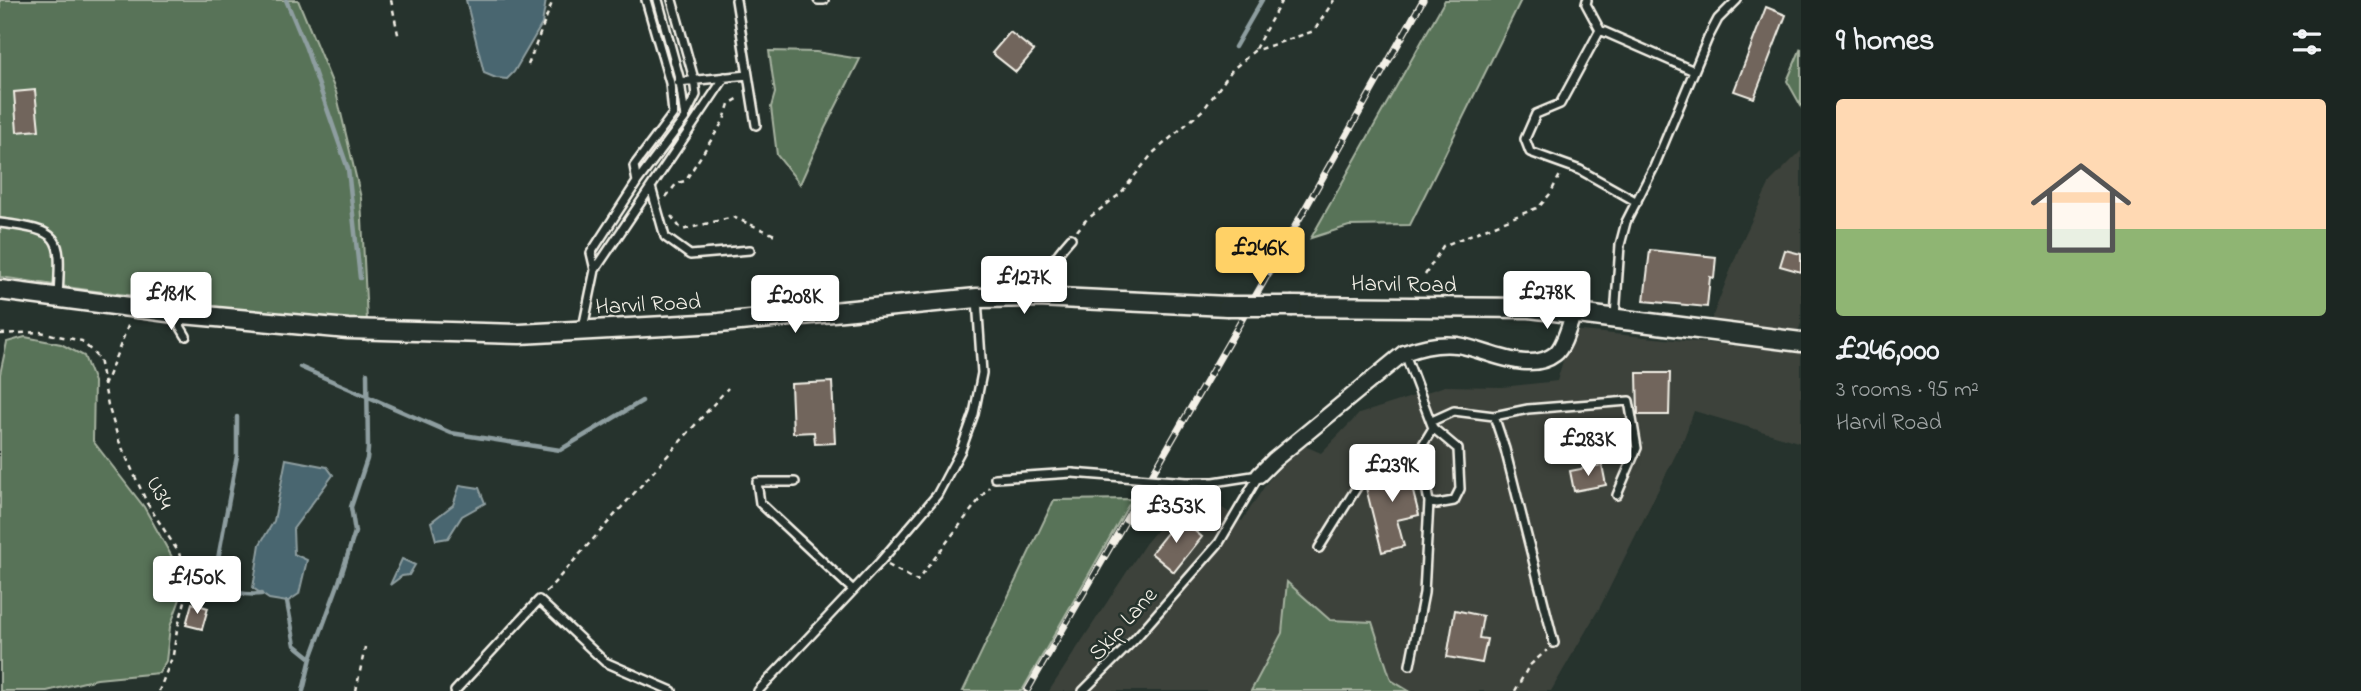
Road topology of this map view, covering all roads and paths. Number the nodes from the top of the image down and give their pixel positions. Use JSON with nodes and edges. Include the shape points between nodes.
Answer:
{"nodes":[{"id":1,"x":391,"y":0,"type":"edge"},
{"id":2,"x":553,"y":0,"type":"edge"},
{"id":3,"x":646,"y":0,"type":"edge"},
{"id":4,"x":658,"y":0,"type":"edge"},
{"id":5,"x":672,"y":0,"type":"edge"},
{"id":6,"x":736,"y":0,"type":"edge"},
{"id":7,"x":818,"y":0,"type":"edge"},
{"id":8,"x":824,"y":0,"type":"edge"},
{"id":9,"x":1282,"y":0,"type":"edge"},
{"id":10,"x":1334,"y":0,"type":"edge"},
{"id":11,"x":1587,"y":0,"type":"edge"},
{"id":12,"x":1737,"y":0,"type":"edge"},
{"id":13,"x":1600,"y":30,"type":"junction"},
{"id":14,"x":400,"y":39,"type":"dead end"},
{"id":15,"x":1254,"y":51,"type":"junction"},
{"id":16,"x":528,"y":65,"type":"dead end"},
{"id":17,"x":1694,"y":71,"type":"junction"},
{"id":18,"x":748,"y":75,"type":"junction"},
{"id":19,"x":725,"y":77,"type":"junction"},
{"id":20,"x":694,"y":79,"type":"junction"},
{"id":21,"x":680,"y":81,"type":"junction"},
{"id":22,"x":670,"y":83,"type":"junction"},
{"id":23,"x":751,"y":94,"type":"junction"},
{"id":24,"x":685,"y":118,"type":"junction"},
{"id":25,"x":756,"y":125,"type":"dead end"},
{"id":26,"x":1580,"y":170,"type":"junction"},
{"id":27,"x":637,"y":182,"type":"junction"},
{"id":28,"x":651,"y":187,"type":"junction"},
{"id":29,"x":1637,"y":202,"type":"junction"},
{"id":30,"x":666,"y":204,"type":"dead end"},
{"id":31,"x":667,"y":211,"type":"dead end"},
{"id":32,"x":0,"y":223,"type":"edge"},
{"id":33,"x":775,"y":235,"type":"dead end"},
{"id":34,"x":1071,"y":238,"type":"joint"},
{"id":35,"x":750,"y":250,"type":"dead end"},
{"id":36,"x":595,"y":270,"type":"junction"},
{"id":37,"x":1425,"y":275,"type":"dead end"},
{"id":38,"x":0,"y":290,"type":"edge"},
{"id":39,"x":58,"y":297,"type":"junction"},
{"id":40,"x":1038,"y":297,"type":"junction"},
{"id":41,"x":977,"y":298,"type":"junction"},
{"id":42,"x":136,"y":307,"type":"junction"},
{"id":43,"x":183,"y":314,"type":"junction"},
{"id":44,"x":1573,"y":315,"type":"junction"},
{"id":45,"x":1615,"y":318,"type":"junction"},
{"id":46,"x":582,"y":331,"type":"junction"},
{"id":47,"x":0,"y":334,"type":"edge"},
{"id":48,"x":186,"y":336,"type":"dead end"},
{"id":49,"x":1801,"y":342,"type":"edge"},
{"id":50,"x":1404,"y":353,"type":"junction"},
{"id":51,"x":104,"y":386,"type":"junction"},
{"id":52,"x":728,"y":388,"type":"dead end"},
{"id":53,"x":1494,"y":416,"type":"junction"},
{"id":54,"x":1432,"y":425,"type":"junction"},
{"id":55,"x":1419,"y":451,"type":"junction"},
{"id":56,"x":1259,"y":475,"type":"junction"},
{"id":57,"x":995,"y":478,"type":"joint"},
{"id":58,"x":795,"y":482,"type":"dead end"},
{"id":59,"x":1617,"y":495,"type":"dead end"},
{"id":60,"x":1429,"y":502,"type":"junction"},
{"id":61,"x":1319,"y":548,"type":"dead end"},
{"id":62,"x":880,"y":562,"type":"junction"},
{"id":63,"x":852,"y":589,"type":"junction"},
{"id":64,"x":539,"y":600,"type":"junction"},
{"id":65,"x":366,"y":642,"type":"dead end"},
{"id":66,"x":1554,"y":643,"type":"joint"},
{"id":67,"x":1410,"y":666,"type":"dead end"},
{"id":68,"x":159,"y":691,"type":"edge"},
{"id":69,"x":356,"y":691,"type":"edge"},
{"id":70,"x":455,"y":691,"type":"edge"},
{"id":71,"x":672,"y":691,"type":"edge"},
{"id":72,"x":758,"y":691,"type":"edge"},
{"id":73,"x":1083,"y":691,"type":"edge"},
{"id":74,"x":1515,"y":691,"type":"edge"}],
"edges":[{"from":1,"to":14,"type":"path"},
{"from":2,"to":16,"type":"path"},
{"from":3,"to":22,"type":"lane"},
{"from":4,"to":21,"type":"lane"},
{"from":5,"to":20,"type":"lane"},
{"from":6,"to":18,"type":"lane"},
{"from":7,"to":8,"type":"lane"},
{"from":9,"to":15,"type":"path"},
{"from":10,"to":15,"type":"path","via":[[1314,31]]},
{"from":11,"to":13,"type":"lane"},
{"from":12,"to":17,"type":"lane","via":[[1718,19]]},
{"from":13,"to":17,"type":"lane"},
{"from":13,"to":26,"type":"lane","via":[[1560,104],[1536,114],[1525,139],[1530,152]]},
{"from":15,"to":34,"type":"path","via":[[1232,70],[1203,109],[1153,153],[1120,194]]},
{"from":17,"to":29,"type":"lane"},
{"from":18,"to":19,"type":"lane"},
{"from":18,"to":23,"type":"lane"},
{"from":19,"to":20,"type":"lane"},
{"from":19,"to":28,"type":"lane"},
{"from":20,"to":21,"type":"lane"},
{"from":20,"to":24,"type":"lane","via":[[696,95]]},
{"from":21,"to":22,"type":"lane"},
{"from":21,"to":24,"type":"lane"},
{"from":22,"to":27,"type":"lane","via":[[673,114],[634,166]]},
{"from":23,"to":25,"type":"lane"},
{"from":23,"to":30,"type":"path","via":[[729,104],[724,120],[685,181],[666,196]]},
{"from":24,"to":27,"type":"lane"},
{"from":26,"to":29,"type":"lane"},
{"from":26,"to":37,"type":"path","via":[[1558,176],[1539,207],[1443,246]]},
{"from":27,"to":36,"type":"lane","via":[[592,253]]},
{"from":28,"to":35,"type":"lane","via":[[665,237],[690,255]]},
{"from":28,"to":36,"type":"lane"},
{"from":29,"to":45,"type":"lane","via":[[1620,245]]},
{"from":31,"to":33,"type":"path","via":[[681,230],[733,217]]},
{"from":32,"to":39,"type":"lane","via":[[33,227],[58,244]]},
{"from":34,"to":40,"type":"lane","via":[[1046,271]]},
{"from":36,"to":46,"type":"lane"},
{"from":38,"to":39,"type":"street","name":"Harvil Road"},
{"from":39,"to":42,"type":"street","name":"Harvil Road"},
{"from":40,"to":41,"type":"street","name":"Harvil Road"},
{"from":40,"to":44,"type":"street","name":"Harvil Road","bridge":true,"via":[[1227,306],[1530,309]]},
{"from":41,"to":46,"type":"street","name":"Harvil Road"},
{"from":41,"to":62,"type":"lane","via":[[982,373],[974,414],[937,495]]},
{"from":42,"to":43,"type":"street","name":"Harvil Road"},
{"from":42,"to":51,"type":"path"},
{"from":43,"to":46,"type":"street","name":"Harvil Road","via":[[387,332]]},
{"from":43,"to":48,"type":"lane","via":[[180,326]]},
{"from":44,"to":45,"type":"street","name":"Harvil Road"},
{"from":44,"to":50,"type":"street","via":[[1558,352],[1539,363],[1457,345],[1420,347]]},
{"from":45,"to":49,"type":"street","name":"Harvil Road"},
{"from":47,"to":51,"type":"path","name":"U34","via":[[40,332],[82,341],[99,359]]},
{"from":50,"to":54,"type":"lane"},
{"from":50,"to":56,"type":"street"},
{"from":51,"to":68,"type":"path","name":"U34","via":[[119,441],[178,553],[189,587]]},
{"from":52,"to":64,"type":"path"},
{"from":53,"to":54,"type":"lane","via":[[1454,411]]},
{"from":53,"to":59,"type":"lane","via":[[1528,408],[1629,401],[1637,448]]},
{"from":53,"to":66,"type":"lane"},
{"from":54,"to":55,"type":"lane"},
{"from":54,"to":60,"type":"lane","via":[[1458,449],[1460,489],[1454,501]]},
{"from":55,"to":60,"type":"lane"},
{"from":55,"to":61,"type":"lane","via":[[1372,463]]},
{"from":56,"to":57,"type":"lane","bridge":true,"via":[[1214,482],[1072,473]]},
{"from":56,"to":73,"type":"lane","name":"Skip Lane","via":[[1219,543]]},
{"from":57,"to":62,"type":"path","via":[[917,580]]},
{"from":58,"to":63,"type":"lane","via":[[757,482],[760,503]]},
{"from":60,"to":67,"type":"lane","via":[[1424,593]]},
{"from":62,"to":63,"type":"lane"},
{"from":63,"to":72,"type":"lane"},
{"from":64,"to":70,"type":"lane"},
{"from":64,"to":71,"type":"lane","via":[[605,662]]},
{"from":65,"to":69,"type":"path"},
{"from":66,"to":74,"type":"path","via":[[1529,666]]}]}
